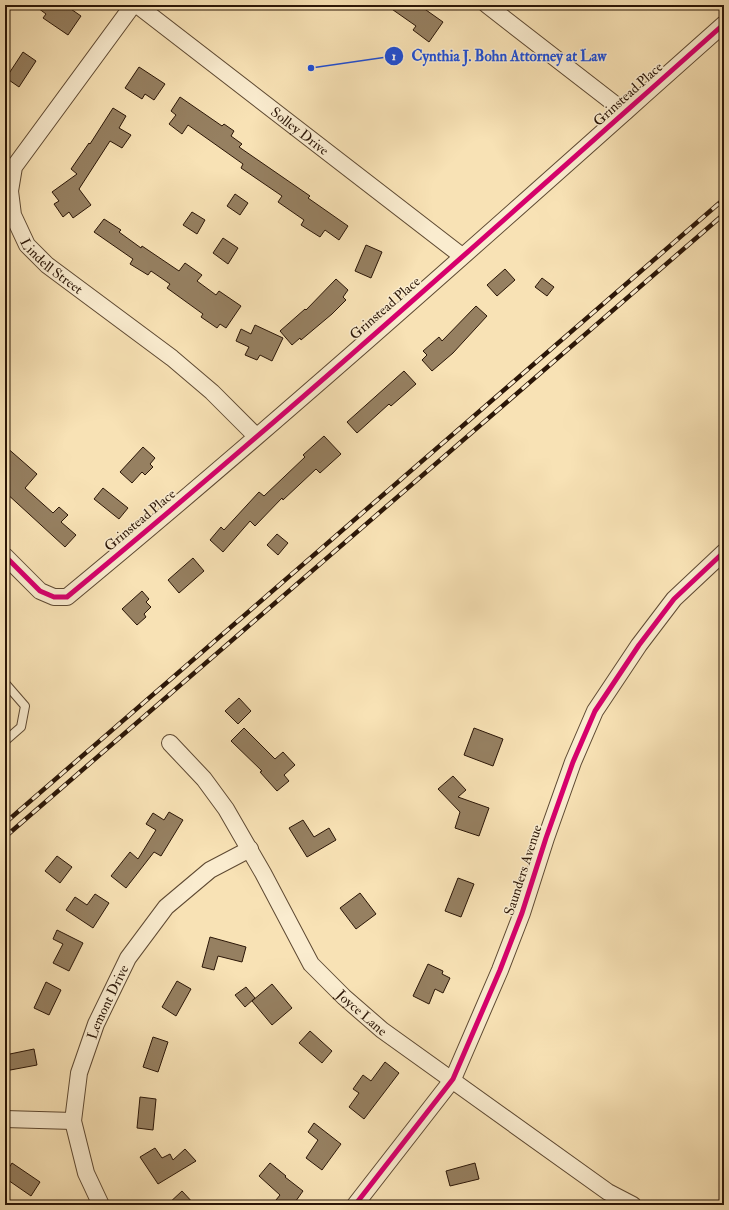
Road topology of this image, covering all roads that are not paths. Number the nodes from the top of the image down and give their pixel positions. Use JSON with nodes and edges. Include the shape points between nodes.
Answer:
{"nodes":[{"id":1,"x":133,"y":5,"type":"edge"},
{"id":2,"x":137,"y":5,"type":"edge"},
{"id":3,"x":487,"y":5,"type":"edge"},
{"id":4,"x":724,"y":24,"type":"edge"},
{"id":5,"x":625,"y":112,"type":"junction"},
{"id":6,"x":462,"y":256,"type":"junction"},
{"id":7,"x":256,"y":436,"type":"junction"},
{"id":8,"x":724,"y":552,"type":"edge"},
{"id":9,"x":5,"y":556,"type":"edge"},
{"id":10,"x":5,"y":683,"type":"edge"},
{"id":11,"x":5,"y":741,"type":"edge"},
{"id":12,"x":170,"y":743,"type":"dead end"},
{"id":13,"x":250,"y":849,"type":"junction"},
{"id":14,"x":453,"y":1079,"type":"junction"},
{"id":15,"x":5,"y":1119,"type":"edge"},
{"id":16,"x":73,"y":1121,"type":"junction"},
{"id":17,"x":101,"y":1205,"type":"edge"},
{"id":18,"x":355,"y":1205,"type":"edge"},
{"id":19,"x":633,"y":1205,"type":"edge"}],
"edges":[{"from":1,"to":7,"type":"street","name":"Lindell Street","via":[[14,167],[10,191],[13,215],[27,245],[47,265],[172,358],[212,392]]},
{"from":2,"to":6,"type":"street","name":"Solley Drive"},
{"from":3,"to":5,"type":"street"},
{"from":4,"to":5,"type":"street","name":"Grinstead Place"},
{"from":5,"to":6,"type":"street","name":"Grinstead Place"},
{"from":6,"to":7,"type":"street","name":"Grinstead Place"},
{"from":7,"to":9,"type":"street","name":"Grinstead Place","via":[[67,597],[54,597],[40,591]]},
{"from":8,"to":14,"type":"street","name":"Saunders Avenue","via":[[674,599],[639,645],[595,711],[556,809],[503,963]]},
{"from":10,"to":11,"type":"lane","via":[[25,706],[21,727]]},
{"from":12,"to":13,"type":"street","name":"Joyce Lane","via":[[204,779]]},
{"from":13,"to":14,"type":"street","name":"Joyce Lane","via":[[312,964],[344,997],[382,1030]]},
{"from":13,"to":16,"type":"street","name":"Lemont Drive","via":[[210,870],[166,907],[128,958],[96,1024],[79,1073]]},
{"from":14,"to":18,"type":"street","name":"Saunders Avenue"},
{"from":14,"to":19,"type":"street","name":"Joyce Lane","via":[[608,1192]]},
{"from":15,"to":16,"type":"street"},
{"from":16,"to":17,"type":"street","name":"Lemont Drive","via":[[86,1173]]}]}
